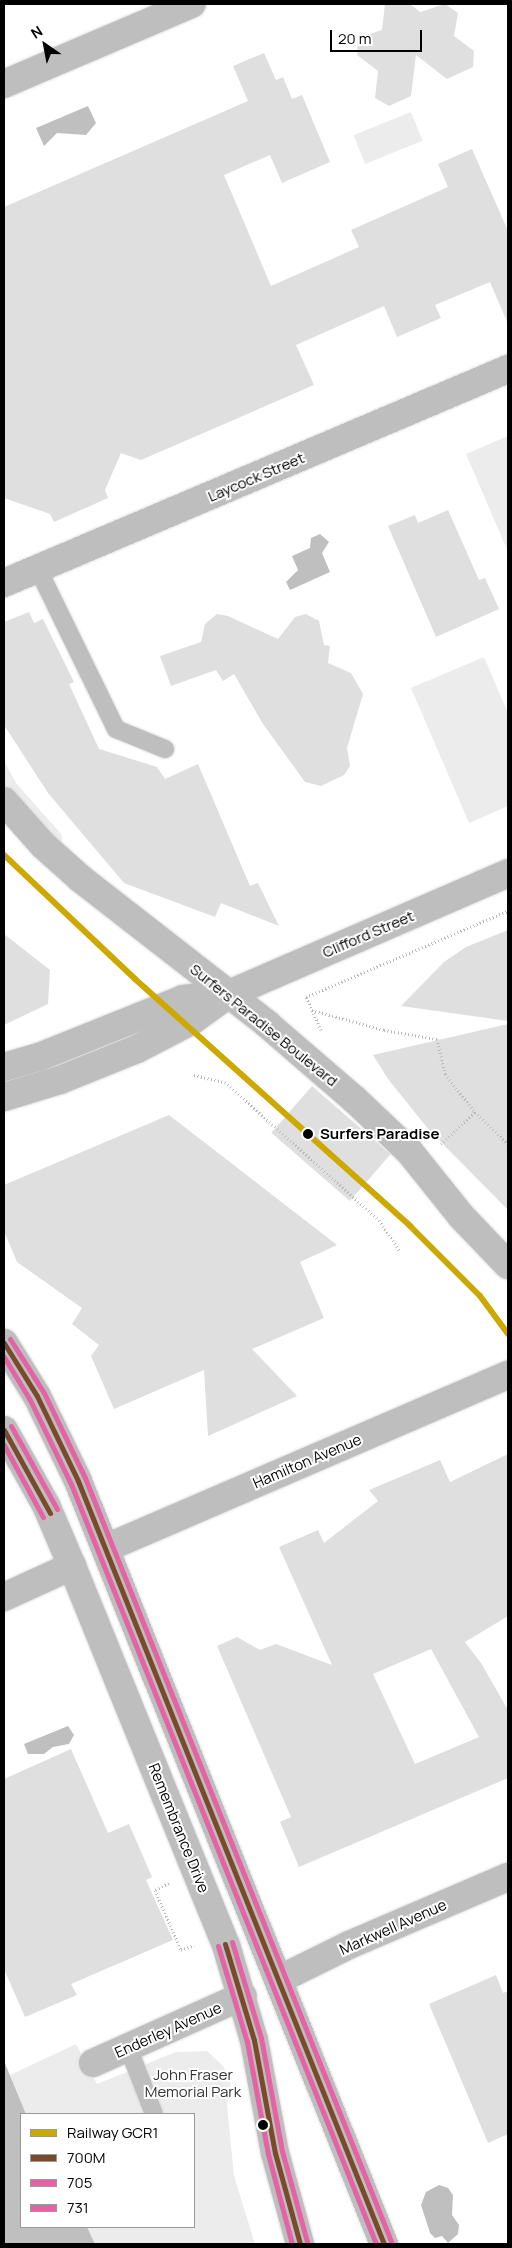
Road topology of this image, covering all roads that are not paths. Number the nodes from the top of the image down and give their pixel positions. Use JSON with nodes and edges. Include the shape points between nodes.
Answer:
{"nodes":[{"id":1,"x":192,"y":4,"type":"edge"},
{"id":2,"x":4,"y":84,"type":"edge"},
{"id":3,"x":508,"y":369,"type":"edge"},
{"id":4,"x":38,"y":569,"type":"junction"},
{"id":5,"x":4,"y":583,"type":"edge"},
{"id":6,"x":165,"y":749,"type":"dead end"},
{"id":7,"x":4,"y":800,"type":"edge"},
{"id":8,"x":508,"y":873,"type":"edge"},
{"id":9,"x":229,"y":994,"type":"junction"},
{"id":10,"x":4,"y":1067,"type":"edge"},
{"id":11,"x":4,"y":1098,"type":"edge"},
{"id":12,"x":508,"y":1265,"type":"edge"},
{"id":13,"x":4,"y":1343,"type":"edge"},
{"id":14,"x":508,"y":1375,"type":"edge"},
{"id":15,"x":4,"y":1430,"type":"edge"},
{"id":16,"x":106,"y":1548,"type":"junction"},
{"id":17,"x":72,"y":1566,"type":"junction"},
{"id":18,"x":4,"y":1597,"type":"edge"},
{"id":19,"x":508,"y":1877,"type":"edge"},
{"id":20,"x":280,"y":1979,"type":"junction"},
{"id":21,"x":243,"y":1996,"type":"junction"},
{"id":22,"x":128,"y":2047,"type":"junction"},
{"id":23,"x":92,"y":2063,"type":"dead end"},
{"id":24,"x":154,"y":2113,"type":"edge"},
{"id":25,"x":300,"y":2244,"type":"edge"},
{"id":26,"x":384,"y":2244,"type":"edge"}],
"edges":[{"from":1,"to":2,"type":"main road"},
{"from":3,"to":4,"type":"main road","name":"Laycock Street"},
{"from":4,"to":5,"type":"main road","name":"Laycock Street"},
{"from":4,"to":6,"type":"lane","via":[[116,730]]},
{"from":7,"to":9,"type":"main road","name":"Surfers Paradise Boulevard","via":[[43,845],[81,879]]},
{"from":8,"to":9,"type":"main road","name":"Clifford Street"},
{"from":9,"to":10,"type":"main road","name":"Clifford Street","via":[[174,1002],[39,1057]]},
{"from":9,"to":11,"type":"main road","name":"Clifford Street","via":[[193,1020],[137,1049]]},
{"from":9,"to":12,"type":"main road","name":"Surfers Paradise Boulevard","via":[[294,1046],[397,1139],[461,1216]]},
{"from":13,"to":16,"type":"main road","via":[[38,1396]]},
{"from":14,"to":16,"type":"main road","name":"Hamilton Avenue"},
{"from":15,"to":17,"type":"main road","name":"Remembrance Drive","via":[[46,1505]]},
{"from":16,"to":20,"type":"main road"},
{"from":17,"to":18,"type":"main road"},
{"from":17,"to":21,"type":"main road","name":"Remembrance Drive","via":[[213,1910]]},
{"from":19,"to":20,"type":"main road","name":"Markwell Avenue"},
{"from":20,"to":26,"type":"main road"},
{"from":21,"to":22,"type":"main road","name":"Enderley Avenue"},
{"from":21,"to":25,"type":"main road","name":"Remembrance Drive","via":[[275,2153]]},
{"from":22,"to":23,"type":"main road","name":"Enderley Avenue"},
{"from":22,"to":24,"type":"lane"}]}
